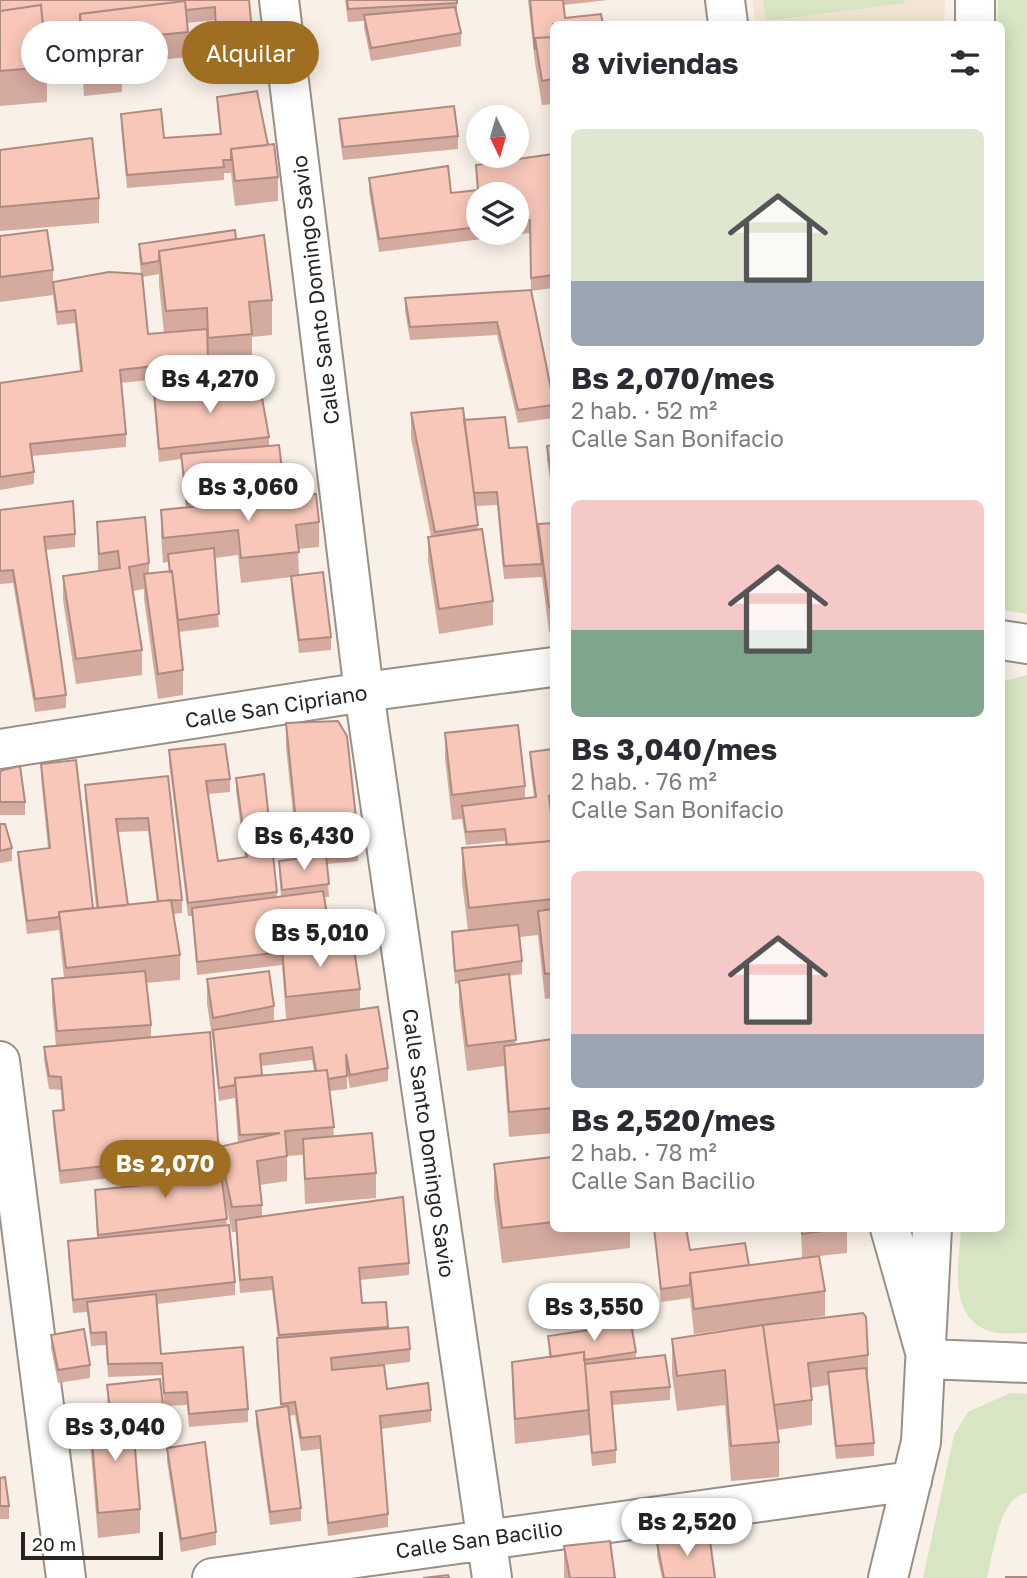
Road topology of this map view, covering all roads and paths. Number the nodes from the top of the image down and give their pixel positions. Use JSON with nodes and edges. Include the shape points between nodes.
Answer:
{"nodes":[{"id":1,"x":279,"y":0,"type":"edge"},
{"id":2,"x":725,"y":0,"type":"edge"},
{"id":3,"x":975,"y":0,"type":"edge"},
{"id":4,"x":728,"y":21,"type":"edge"},
{"id":5,"x":975,"y":21,"type":"edge"},
{"id":6,"x":1005,"y":641,"type":"edge"},
{"id":7,"x":1027,"y":644,"type":"edge"},
{"id":8,"x":550,"y":667,"type":"edge"},
{"id":9,"x":364,"y":692,"type":"junction"},
{"id":10,"x":0,"y":749,"type":"edge"},
{"id":11,"x":0,"y":1062,"type":"edge"},
{"id":12,"x":8,"y":1182,"type":"edge"},
{"id":13,"x":891,"y":1232,"type":"edge"},
{"id":14,"x":932,"y":1232,"type":"edge"},
{"id":15,"x":927,"y":1359,"type":"junction"},
{"id":16,"x":1027,"y":1363,"type":"edge"},
{"id":17,"x":912,"y":1481,"type":"junction"},
{"id":18,"x":486,"y":1538,"type":"junction"},
{"id":19,"x":66,"y":1578,"type":"edge"},
{"id":20,"x":212,"y":1578,"type":"edge"},
{"id":21,"x":492,"y":1578,"type":"edge"},
{"id":22,"x":888,"y":1578,"type":"edge"}],
"edges":[{"from":1,"to":9,"type":"street","name":"Calle Santo Domingo Savio"},
{"from":2,"to":4,"type":"street"},
{"from":3,"to":5,"type":"street"},
{"from":6,"to":7,"type":"street"},
{"from":8,"to":9,"type":"street","name":"Calle San Cipriano"},
{"from":9,"to":10,"type":"street","name":"Calle San Cipriano"},
{"from":9,"to":18,"type":"street","name":"Calle Santo Domingo Savio"},
{"from":11,"to":12,"type":"street"},
{"from":12,"to":19,"type":"street"},
{"from":13,"to":15,"type":"street"},
{"from":14,"to":15,"type":"street"},
{"from":15,"to":16,"type":"street"},
{"from":15,"to":17,"type":"street"},
{"from":17,"to":18,"type":"street","name":"Calle San Bacilio"},
{"from":17,"to":22,"type":"street"},
{"from":18,"to":20,"type":"street","name":"Calle San Bacilio"},
{"from":18,"to":21,"type":"street","name":"Calle Santo Domingo Savio"}]}
